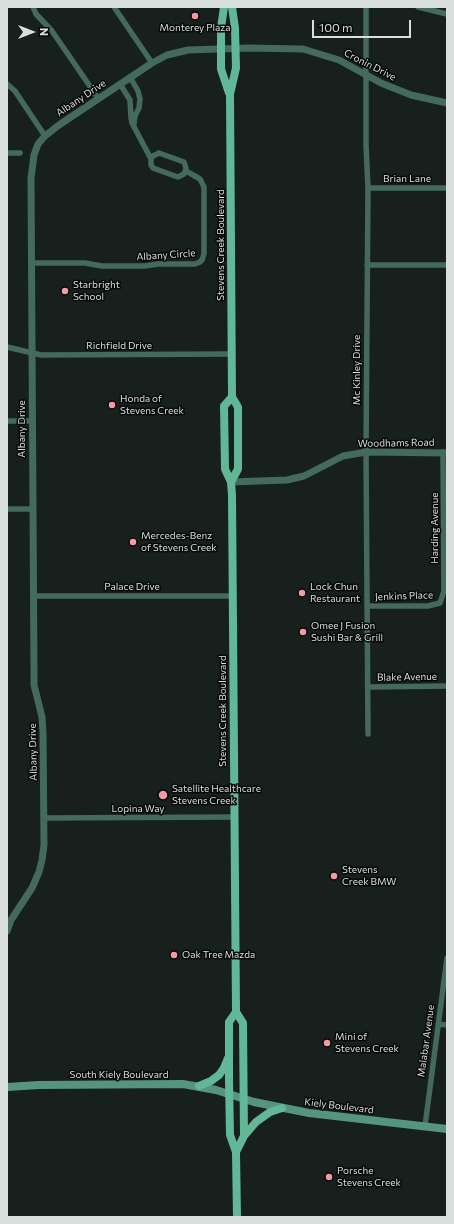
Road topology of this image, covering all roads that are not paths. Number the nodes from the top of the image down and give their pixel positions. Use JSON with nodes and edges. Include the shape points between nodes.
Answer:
{"nodes":[{"id":1,"x":33,"y":7,"type":"edge"},
{"id":2,"x":114,"y":7,"type":"edge"},
{"id":3,"x":224,"y":7,"type":"edge"},
{"id":4,"x":232,"y":7,"type":"edge"},
{"id":5,"x":366,"y":7,"type":"edge"},
{"id":6,"x":418,"y":7,"type":"edge"},
{"id":7,"x":447,"y":14,"type":"edge"},
{"id":8,"x":235,"y":48,"type":"junction"},
{"id":9,"x":221,"y":49,"type":"junction"},
{"id":10,"x":152,"y":63,"type":"junction"},
{"id":11,"x":366,"y":76,"type":"junction"},
{"id":12,"x":130,"y":77,"type":"junction"},
{"id":13,"x":7,"y":84,"type":"edge"},
{"id":14,"x":120,"y":84,"type":"junction"},
{"id":15,"x":230,"y":94,"type":"junction"},
{"id":16,"x":98,"y":98,"type":"junction"},
{"id":17,"x":447,"y":103,"type":"edge"},
{"id":18,"x":131,"y":109,"type":"junction"},
{"id":19,"x":139,"y":110,"type":"junction"},
{"id":20,"x":134,"y":126,"type":"junction"},
{"id":21,"x":45,"y":136,"type":"junction"},
{"id":22,"x":7,"y":153,"type":"edge"},
{"id":23,"x":20,"y":153,"type":"dead end"},
{"id":24,"x":151,"y":159,"type":"junction"},
{"id":25,"x":186,"y":171,"type":"junction"},
{"id":26,"x":368,"y":188,"type":"junction"},
{"id":27,"x":447,"y":188,"type":"edge"},
{"id":28,"x":32,"y":263,"type":"junction"},
{"id":29,"x":367,"y":265,"type":"junction"},
{"id":30,"x":447,"y":265,"type":"edge"},
{"id":31,"x":7,"y":347,"type":"edge"},
{"id":32,"x":32,"y":352,"type":"junction"},
{"id":33,"x":231,"y":354,"type":"junction"},
{"id":34,"x":232,"y":397,"type":"junction"},
{"id":35,"x":7,"y":421,"type":"edge"},
{"id":36,"x":32,"y":421,"type":"junction"},
{"id":37,"x":366,"y":452,"type":"junction"},
{"id":38,"x":445,"y":452,"type":"edge"},
{"id":39,"x":231,"y":482,"type":"junction"},
{"id":40,"x":7,"y":509,"type":"edge"},
{"id":41,"x":33,"y":509,"type":"junction"},
{"id":42,"x":33,"y":596,"type":"junction"},
{"id":43,"x":232,"y":596,"type":"junction"},
{"id":44,"x":440,"y":603,"type":"joint"},
{"id":45,"x":367,"y":606,"type":"junction"},
{"id":46,"x":447,"y":686,"type":"edge"},
{"id":47,"x":368,"y":687,"type":"junction"},
{"id":48,"x":368,"y":734,"type":"dead end"},
{"id":49,"x":234,"y":817,"type":"junction"},
{"id":50,"x":44,"y":818,"type":"junction"},
{"id":51,"x":7,"y":931,"type":"edge"},
{"id":52,"x":447,"y":958,"type":"edge"},
{"id":53,"x":236,"y":1012,"type":"junction"},
{"id":54,"x":438,"y":1024,"type":"junction"},
{"id":55,"x":447,"y":1025,"type":"edge"},
{"id":56,"x":229,"y":1054,"type":"junction"},
{"id":57,"x":198,"y":1086,"type":"junction"},
{"id":58,"x":7,"y":1087,"type":"edge"},
{"id":59,"x":230,"y":1094,"type":"junction"},
{"id":60,"x":243,"y":1098,"type":"junction"},
{"id":61,"x":282,"y":1108,"type":"junction"},
{"id":62,"x":425,"y":1126,"type":"junction"},
{"id":63,"x":447,"y":1129,"type":"edge"},
{"id":64,"x":244,"y":1136,"type":"junction"},
{"id":65,"x":236,"y":1152,"type":"junction"},
{"id":66,"x":237,"y":1217,"type":"edge"}],
"edges":[{"from":1,"to":16,"type":"street"},
{"from":2,"to":10,"type":"street"},
{"from":3,"to":9,"type":"main road","name":"Stevens Creek Boulevard"},
{"from":4,"to":8,"type":"main road","name":"Stevens Creek Boulevard"},
{"from":5,"to":11,"type":"street","name":"Mc Kinley Drive"},
{"from":6,"to":7,"type":"street"},
{"from":8,"to":9,"type":"street","name":"Albany Drive"},
{"from":8,"to":11,"type":"street","name":"Cronin Drive","via":[[303,49],[340,60]]},
{"from":8,"to":15,"type":"main road","name":"Stevens Creek Boulevard","via":[[236,68]]},
{"from":9,"to":10,"type":"street","name":"Albany Drive","via":[[177,52]]},
{"from":9,"to":15,"type":"main road","name":"Stevens Creek Boulevard","via":[[221,69]]},
{"from":10,"to":12,"type":"street","name":"Albany Drive"},
{"from":11,"to":17,"type":"street","name":"Cronin Drive","via":[[412,95]]},
{"from":11,"to":26,"type":"street","name":"Mc Kinley Drive"},
{"from":12,"to":14,"type":"street","name":"Albany Drive"},
{"from":12,"to":19,"type":"street","via":[[138,91]]},
{"from":13,"to":21,"type":"street"},
{"from":14,"to":16,"type":"street","name":"Albany Drive"},
{"from":14,"to":18,"type":"street","via":[[130,100]]},
{"from":15,"to":33,"type":"main road","name":"Stevens Creek Boulevard"},
{"from":16,"to":21,"type":"street","name":"Albany Drive"},
{"from":18,"to":19,"type":"street"},
{"from":18,"to":20,"type":"street"},
{"from":19,"to":20,"type":"street","via":[[134,119]]},
{"from":20,"to":24,"type":"street"},
{"from":21,"to":28,"type":"street","name":"Albany Drive","via":[[38,144],[32,165]]},
{"from":22,"to":23,"type":"street"},
{"from":24,"to":25,"type":"street","name":"Albany Circle","via":[[159,153],[181,160],[186,165]]},
{"from":24,"to":25,"type":"street","via":[[153,168],[162,172],[178,177]]},
{"from":25,"to":28,"type":"street","name":"Albany Circle","via":[[200,179],[204,187],[204,254],[200,262],[145,266]]},
{"from":26,"to":27,"type":"street","name":"Brian Lane"},
{"from":26,"to":29,"type":"street","name":"Mc Kinley Drive"},
{"from":28,"to":32,"type":"street","name":"Albany Drive"},
{"from":29,"to":30,"type":"street"},
{"from":29,"to":37,"type":"street","name":"Mc Kinley Drive"},
{"from":31,"to":32,"type":"street","name":"Richfield Drive"},
{"from":32,"to":33,"type":"street","name":"Richfield Drive","via":[[41,355]]},
{"from":32,"to":36,"type":"street","name":"Albany Drive"},
{"from":33,"to":34,"type":"main road","name":"Stevens Creek Boulevard"},
{"from":34,"to":39,"type":"main road","name":"Stevens Creek Boulevard","via":[[238,406],[238,469]]},
{"from":34,"to":39,"type":"main road","name":"Stevens Creek Boulevard","via":[[224,406],[225,469]]},
{"from":35,"to":36,"type":"street"},
{"from":36,"to":41,"type":"street","name":"Albany Drive"},
{"from":37,"to":38,"type":"street","name":"Woodhams Road"},
{"from":37,"to":39,"type":"street","name":"Woodhams Road","via":[[343,456],[304,476],[287,480]]},
{"from":37,"to":45,"type":"street","name":"Mc Kinley Drive"},
{"from":38,"to":44,"type":"street","name":"Harding Avenue","via":[[444,592]]},
{"from":39,"to":43,"type":"main road","name":"Stevens Creek Boulevard"},
{"from":40,"to":41,"type":"street"},
{"from":41,"to":42,"type":"street","name":"Albany Drive"},
{"from":42,"to":43,"type":"street","name":"Palace Drive"},
{"from":42,"to":50,"type":"street","name":"Albany Drive","via":[[34,686],[43,733]]},
{"from":43,"to":49,"type":"main road","name":"Stevens Creek Boulevard"},
{"from":44,"to":45,"type":"street","name":"Jenkins Place","via":[[428,606]]},
{"from":45,"to":47,"type":"street","name":"Mc Kinley Drive"},
{"from":46,"to":47,"type":"street","name":"Blake Avenue"},
{"from":47,"to":48,"type":"street","name":"Mc Kinley Drive"},
{"from":49,"to":50,"type":"street","name":"Lopina Way"},
{"from":49,"to":53,"type":"main road","name":"Stevens Creek Boulevard"},
{"from":50,"to":51,"type":"street","name":"Albany Drive","via":[[44,845],[39,872],[32,888],[10,921]]},
{"from":52,"to":54,"type":"street","name":"Malabar Avenue"},
{"from":53,"to":56,"type":"main road","name":"Stevens Creek Boulevard","via":[[229,1022]]},
{"from":53,"to":60,"type":"main road","name":"Stevens Creek Boulevard","via":[[243,1023]]},
{"from":54,"to":55,"type":"street"},
{"from":54,"to":62,"type":"street","name":"Malabar Avenue"},
{"from":56,"to":57,"type":"main road","via":[[219,1076]]},
{"from":56,"to":59,"type":"main road","name":"Stevens Creek Boulevard"},
{"from":57,"to":58,"type":"main road","name":"South Kiely Boulevard","via":[[162,1084]]},
{"from":57,"to":59,"type":"main road","name":"South Kiely Boulevard"},
{"from":59,"to":60,"type":"main road","name":"Kiely Boulevard"},
{"from":59,"to":65,"type":"main road","name":"Stevens Creek Boulevard","via":[[230,1135]]},
{"from":60,"to":61,"type":"main road","name":"Kiely Boulevard"},
{"from":60,"to":64,"type":"main road","name":"Stevens Creek Boulevard"},
{"from":61,"to":62,"type":"main road","name":"Kiely Boulevard"},
{"from":61,"to":64,"type":"main road","via":[[270,1112],[256,1122]]},
{"from":62,"to":63,"type":"main road","name":"Kiely Boulevard"},
{"from":64,"to":65,"type":"main road","name":"Stevens Creek Boulevard"},
{"from":65,"to":66,"type":"main road","name":"Stevens Creek Boulevard"}]}
